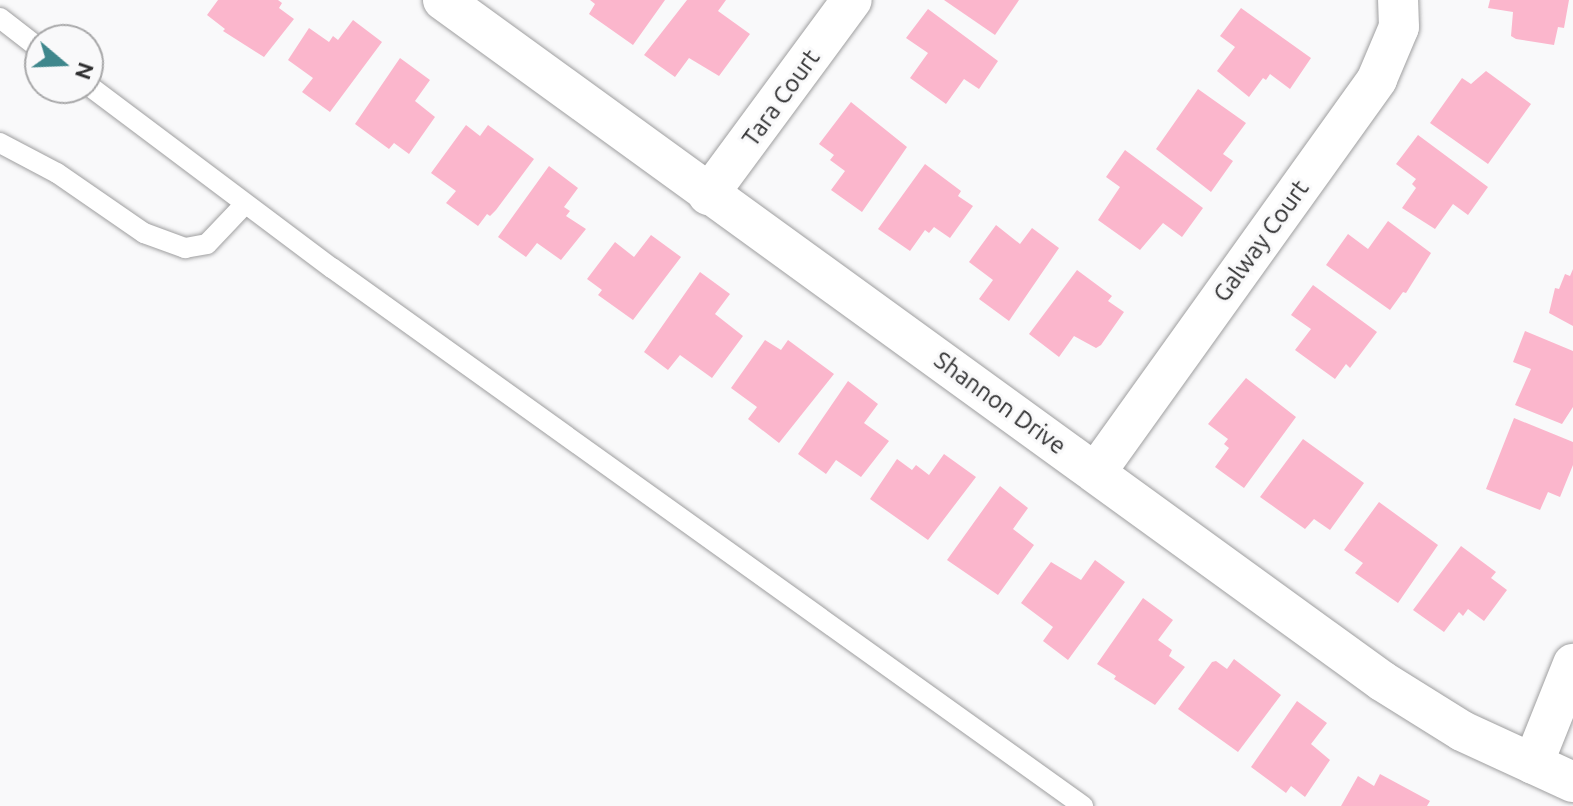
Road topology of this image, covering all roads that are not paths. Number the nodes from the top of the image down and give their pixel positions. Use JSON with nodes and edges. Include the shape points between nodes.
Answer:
{"nodes":[{"id":1,"x":443,"y":0,"type":"edge"},
{"id":2,"x":852,"y":0,"type":"edge"},
{"id":3,"x":1398,"y":0,"type":"edge"},
{"id":4,"x":0,"y":18,"type":"edge"},
{"id":5,"x":24,"y":37,"type":"edge"},
{"id":6,"x":104,"y":97,"type":"edge"},
{"id":7,"x":0,"y":143,"type":"edge"},
{"id":8,"x":708,"y":195,"type":"junction"},
{"id":9,"x":245,"y":204,"type":"junction"},
{"id":10,"x":1096,"y":472,"type":"junction"},
{"id":11,"x":1573,"y":664,"type":"edge"},
{"id":12,"x":1533,"y":764,"type":"junction"},
{"id":13,"x":1573,"y":782,"type":"edge"},
{"id":14,"x":1083,"y":806,"type":"edge"}],
"edges":[{"from":1,"to":8,"type":"street","name":"Shannon Drive"},
{"from":2,"to":8,"type":"street","name":"Tara Court"},
{"from":3,"to":10,"type":"street","name":"Galway Court","via":[[1399,27],[1377,79]]},
{"from":4,"to":5,"type":"lane"},
{"from":6,"to":9,"type":"lane"},
{"from":7,"to":9,"type":"lane","via":[[57,173],[144,233],[185,248],[207,244]]},
{"from":8,"to":10,"type":"street","name":"Shannon Drive"},
{"from":9,"to":14,"type":"lane"},
{"from":10,"to":12,"type":"street","name":"Shannon Drive","via":[[1382,681],[1462,731]]},
{"from":11,"to":12,"type":"street"},
{"from":12,"to":13,"type":"street","name":"Shannon Drive"}]}
